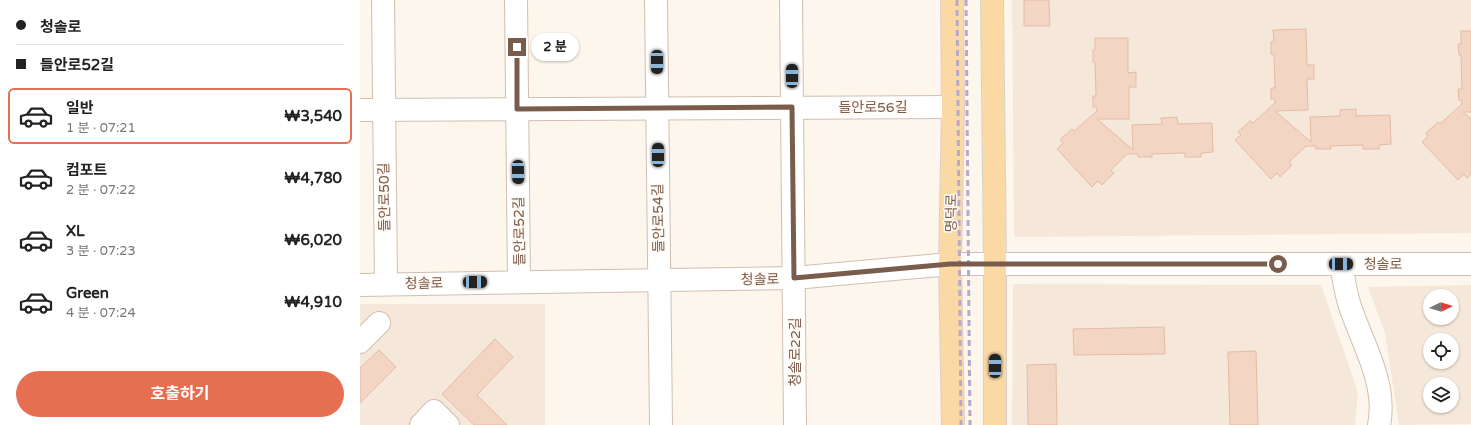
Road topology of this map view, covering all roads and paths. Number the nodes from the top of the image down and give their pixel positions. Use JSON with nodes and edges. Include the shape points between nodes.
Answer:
{"nodes":[{"id":1,"x":383,"y":0,"type":"edge"},
{"id":2,"x":516,"y":0,"type":"edge"},
{"id":3,"x":656,"y":0,"type":"edge"},
{"id":4,"x":791,"y":0,"type":"edge"},
{"id":5,"x":952,"y":0,"type":"edge"},
{"id":6,"x":992,"y":0,"type":"edge"},
{"id":7,"x":953,"y":106,"type":"junction"},
{"id":8,"x":792,"y":107,"type":"junction"},
{"id":9,"x":657,"y":108,"type":"junction"},
{"id":10,"x":517,"y":109,"type":"junction"},
{"id":11,"x":360,"y":110,"type":"edge"},
{"id":12,"x":383,"y":110,"type":"junction"},
{"id":13,"x":950,"y":264,"type":"junction"},
{"id":14,"x":995,"y":264,"type":"junction"},
{"id":15,"x":1341,"y":264,"type":"junction"},
{"id":16,"x":1471,"y":264,"type":"edge"},
{"id":17,"x":794,"y":278,"type":"junction"},
{"id":18,"x":659,"y":281,"type":"junction"},
{"id":19,"x":519,"y":282,"type":"junction"},
{"id":20,"x":360,"y":284,"type":"edge"},
{"id":21,"x":386,"y":284,"type":"junction"},
{"id":22,"x":379,"y":323,"type":"dead end"},
{"id":23,"x":360,"y":342,"type":"edge"},
{"id":24,"x":421,"y":425,"type":"edge"},
{"id":25,"x":448,"y":425,"type":"edge"},
{"id":26,"x":661,"y":425,"type":"edge"},
{"id":27,"x":795,"y":425,"type":"edge"},
{"id":28,"x":953,"y":425,"type":"edge"},
{"id":29,"x":995,"y":425,"type":"edge"},
{"id":30,"x":1379,"y":425,"type":"edge"}],
"edges":[{"from":1,"to":12,"type":"street","name":"들안로50길"},
{"from":2,"to":10,"type":"street","name":"들안로52길"},
{"from":3,"to":9,"type":"street","name":"들안로54길"},
{"from":4,"to":8,"type":"street"},
{"from":5,"to":7,"type":"main road","name":"명덕로"},
{"from":6,"to":14,"type":"main road"},
{"from":7,"to":8,"type":"street","name":"들안로56길"},
{"from":7,"to":13,"type":"main road","name":"명덕로"},
{"from":8,"to":9,"type":"street"},
{"from":8,"to":17,"type":"street"},
{"from":9,"to":10,"type":"street"},
{"from":9,"to":18,"type":"street","name":"들안로54길"},
{"from":10,"to":12,"type":"street"},
{"from":10,"to":19,"type":"street","name":"들안로52길"},
{"from":11,"to":12,"type":"street"},
{"from":12,"to":21,"type":"street","name":"들안로50길"},
{"from":13,"to":14,"type":"street","name":"청솔로"},
{"from":13,"to":17,"type":"street","name":"청솔로"},
{"from":13,"to":28,"type":"main road","name":"명덕로"},
{"from":14,"to":15,"type":"street","name":"청솔로"},
{"from":14,"to":29,"type":"main road"},
{"from":15,"to":16,"type":"street","name":"청솔로"},
{"from":15,"to":30,"type":"street","via":[[1346,295],[1375,372],[1380,395]]},
{"from":17,"to":18,"type":"street","name":"청솔로"},
{"from":17,"to":27,"type":"street","name":"청솔로22길"},
{"from":18,"to":19,"type":"street","name":"청솔로"},
{"from":18,"to":26,"type":"street","name":"들안로54길"},
{"from":19,"to":21,"type":"street","name":"청솔로"},
{"from":20,"to":21,"type":"street","name":"청솔로"},
{"from":22,"to":23,"type":"street"},
{"from":24,"to":25,"type":"street","via":[[434,411]]}]}
